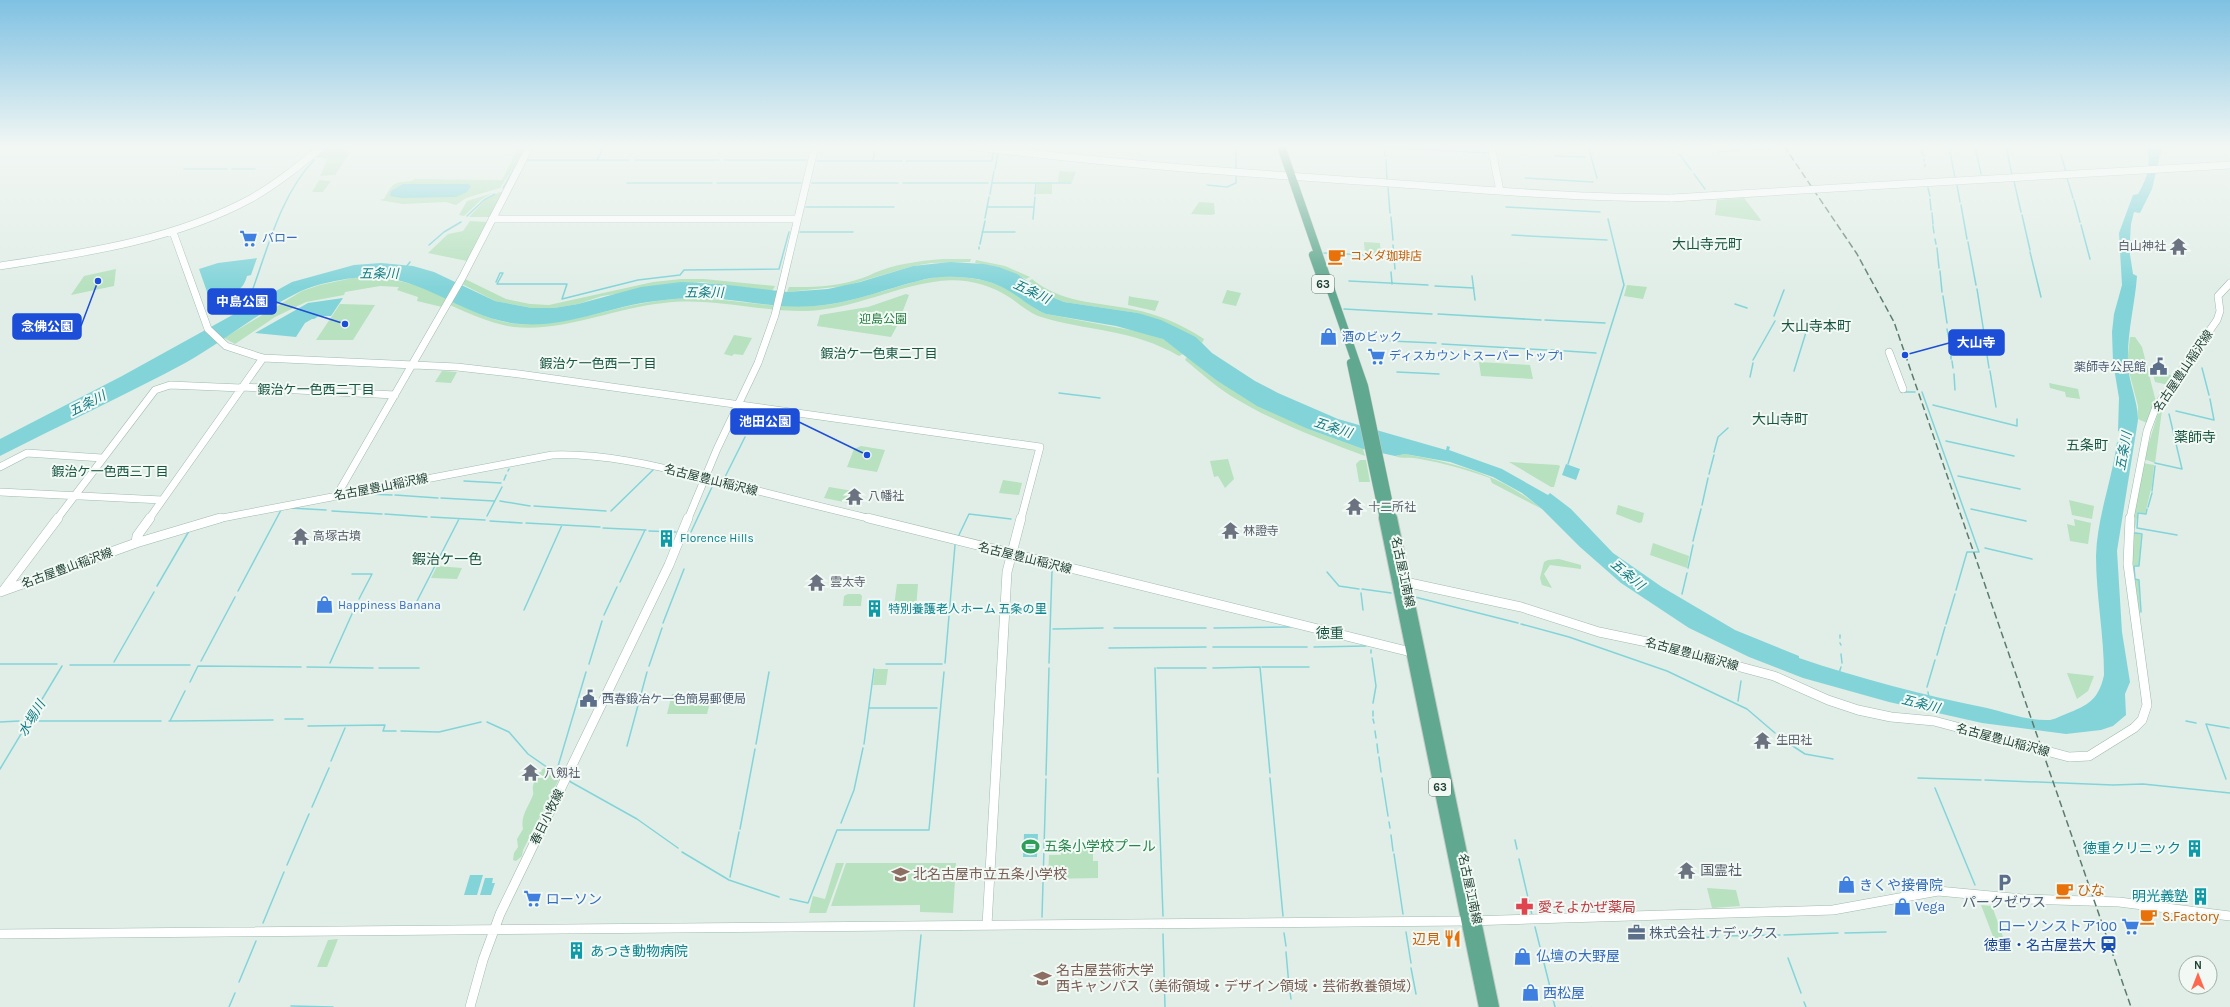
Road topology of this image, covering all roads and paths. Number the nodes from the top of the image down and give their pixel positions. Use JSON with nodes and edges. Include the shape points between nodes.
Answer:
{"nodes":[{"id":1,"x":257,"y":193,"type":"edge"},
{"id":2,"x":506,"y":193,"type":"edge"},
{"id":3,"x":803,"y":193,"type":"edge"},
{"id":4,"x":1296,"y":193,"type":"edge"},
{"id":5,"x":1528,"y":193,"type":"edge"},
{"id":6,"x":1754,"y":193,"type":"edge"},
{"id":7,"x":492,"y":219,"type":"junction"},
{"id":8,"x":797,"y":219,"type":"junction"},
{"id":9,"x":173,"y":232,"type":"junction"},
{"id":10,"x":0,"y":266,"type":"edge"},
{"id":11,"x":2230,"y":283,"type":"edge"},
{"id":12,"x":1889,"y":352,"type":"dead end"},
{"id":13,"x":263,"y":358,"type":"junction"},
{"id":14,"x":413,"y":365,"type":"junction"},
{"id":15,"x":242,"y":388,"type":"junction"},
{"id":16,"x":1903,"y":388,"type":"dead end"},
{"id":17,"x":395,"y":395,"type":"junction"},
{"id":18,"x":738,"y":405,"type":"junction"},
{"id":19,"x":1375,"y":456,"type":"junction"},
{"id":20,"x":102,"y":458,"type":"junction"},
{"id":21,"x":0,"y":467,"type":"edge"},
{"id":22,"x":705,"y":478,"type":"junction"},
{"id":23,"x":0,"y":492,"type":"edge"},
{"id":24,"x":73,"y":496,"type":"junction"},
{"id":25,"x":337,"y":496,"type":"junction"},
{"id":26,"x":162,"y":500,"type":"junction"},
{"id":27,"x":136,"y":543,"type":"junction"},
{"id":28,"x":1010,"y":554,"type":"junction"},
{"id":29,"x":1405,"y":582,"type":"junction"},
{"id":30,"x":1,"y":591,"type":"edge"},
{"id":31,"x":1416,"y":654,"type":"junction"},
{"id":32,"x":2230,"y":916,"type":"edge"},
{"id":33,"x":1472,"y":921,"type":"junction"},
{"id":34,"x":987,"y":925,"type":"junction"},
{"id":35,"x":494,"y":930,"type":"junction"},
{"id":36,"x":0,"y":934,"type":"edge"},
{"id":37,"x":470,"y":1007,"type":"edge"},
{"id":38,"x":1484,"y":1007,"type":"edge"},
{"id":39,"x":1494,"y":1007,"type":"edge"}],
"edges":[{"from":1,"to":9,"type":"street"},
{"from":2,"to":7,"type":"street"},
{"from":3,"to":8,"type":"street","name":"春日小牧線"},
{"from":4,"to":19,"type":"main road","name":"名古屋江南線","number":"63","via":[[1356,360]]},
{"from":5,"to":6,"type":"street","bridge":true,"via":[[1599,198],[1672,198]]},
{"from":7,"to":8,"type":"street"},
{"from":7,"to":14,"type":"street"},
{"from":8,"to":18,"type":"street","name":"春日小牧線","via":[[776,311],[761,356]]},
{"from":9,"to":10,"type":"street","via":[[121,246]]},
{"from":9,"to":13,"type":"street","via":[[205,323],[215,338],[237,351]]},
{"from":11,"to":29,"type":"street","name":"名古屋豊山稲沢線","via":[[2218,296],[2220,311],[2217,320],[2156,407],[2147,431],[2134,492],[2128,564],[2147,701],[2144,716],[2134,728],[2089,756],[2068,757],[1934,721],[1891,717],[1858,710],[1774,676],[1648,642],[1599,632],[1521,607]]},
{"from":12,"to":16,"type":"street"},
{"from":13,"to":14,"type":"street"},
{"from":13,"to":15,"type":"street"},
{"from":14,"to":17,"type":"street"},
{"from":14,"to":18,"type":"street","via":[[519,374]]},
{"from":15,"to":17,"type":"street"},
{"from":15,"to":20,"type":"street","via":[[170,385],[158,388]]},
{"from":15,"to":26,"type":"street"},
{"from":17,"to":25,"type":"street"},
{"from":18,"to":22,"type":"street","name":"春日小牧線"},
{"from":18,"to":28,"type":"street","via":[[1040,447]]},
{"from":19,"to":29,"type":"main road","name":"名古屋江南線","number":"63"},
{"from":19,"to":31,"type":"main road","name":"名古屋江南線","number":"63"},
{"from":20,"to":21,"type":"street","via":[[27,453]]},
{"from":20,"to":24,"type":"street"},
{"from":22,"to":25,"type":"street","name":"名古屋豊山稲沢線","via":[[600,455],[564,454]]},
{"from":22,"to":28,"type":"street","name":"名古屋豊山稲沢線"},
{"from":22,"to":35,"type":"street","name":"春日小牧線","via":[[669,565]]},
{"from":23,"to":24,"type":"street"},
{"from":24,"to":26,"type":"street"},
{"from":24,"to":30,"type":"street"},
{"from":25,"to":27,"type":"street","name":"名古屋豊山稲沢線","via":[[224,517]]},
{"from":26,"to":27,"type":"street","via":[[137,536]]},
{"from":27,"to":30,"type":"street","name":"名古屋豊山稲沢線"},
{"from":28,"to":31,"type":"street","name":"名古屋豊山稲沢線"},
{"from":28,"to":34,"type":"street"},
{"from":29,"to":31,"type":"main road","name":"名古屋江南線","number":"63"},
{"from":31,"to":33,"type":"main road","name":"名古屋江南線","number":"63"},
{"from":32,"to":33,"type":"street","via":[[2119,902],[1938,891],[1833,910]]},
{"from":33,"to":34,"type":"street"},
{"from":33,"to":38,"type":"main road","name":"名古屋江南線","number":"63"},
{"from":33,"to":39,"type":"main road","name":"名古屋江南線","number":"63"},
{"from":34,"to":35,"type":"street"},
{"from":35,"to":36,"type":"street"},
{"from":35,"to":37,"type":"street","name":"春日小牧線"}]}
